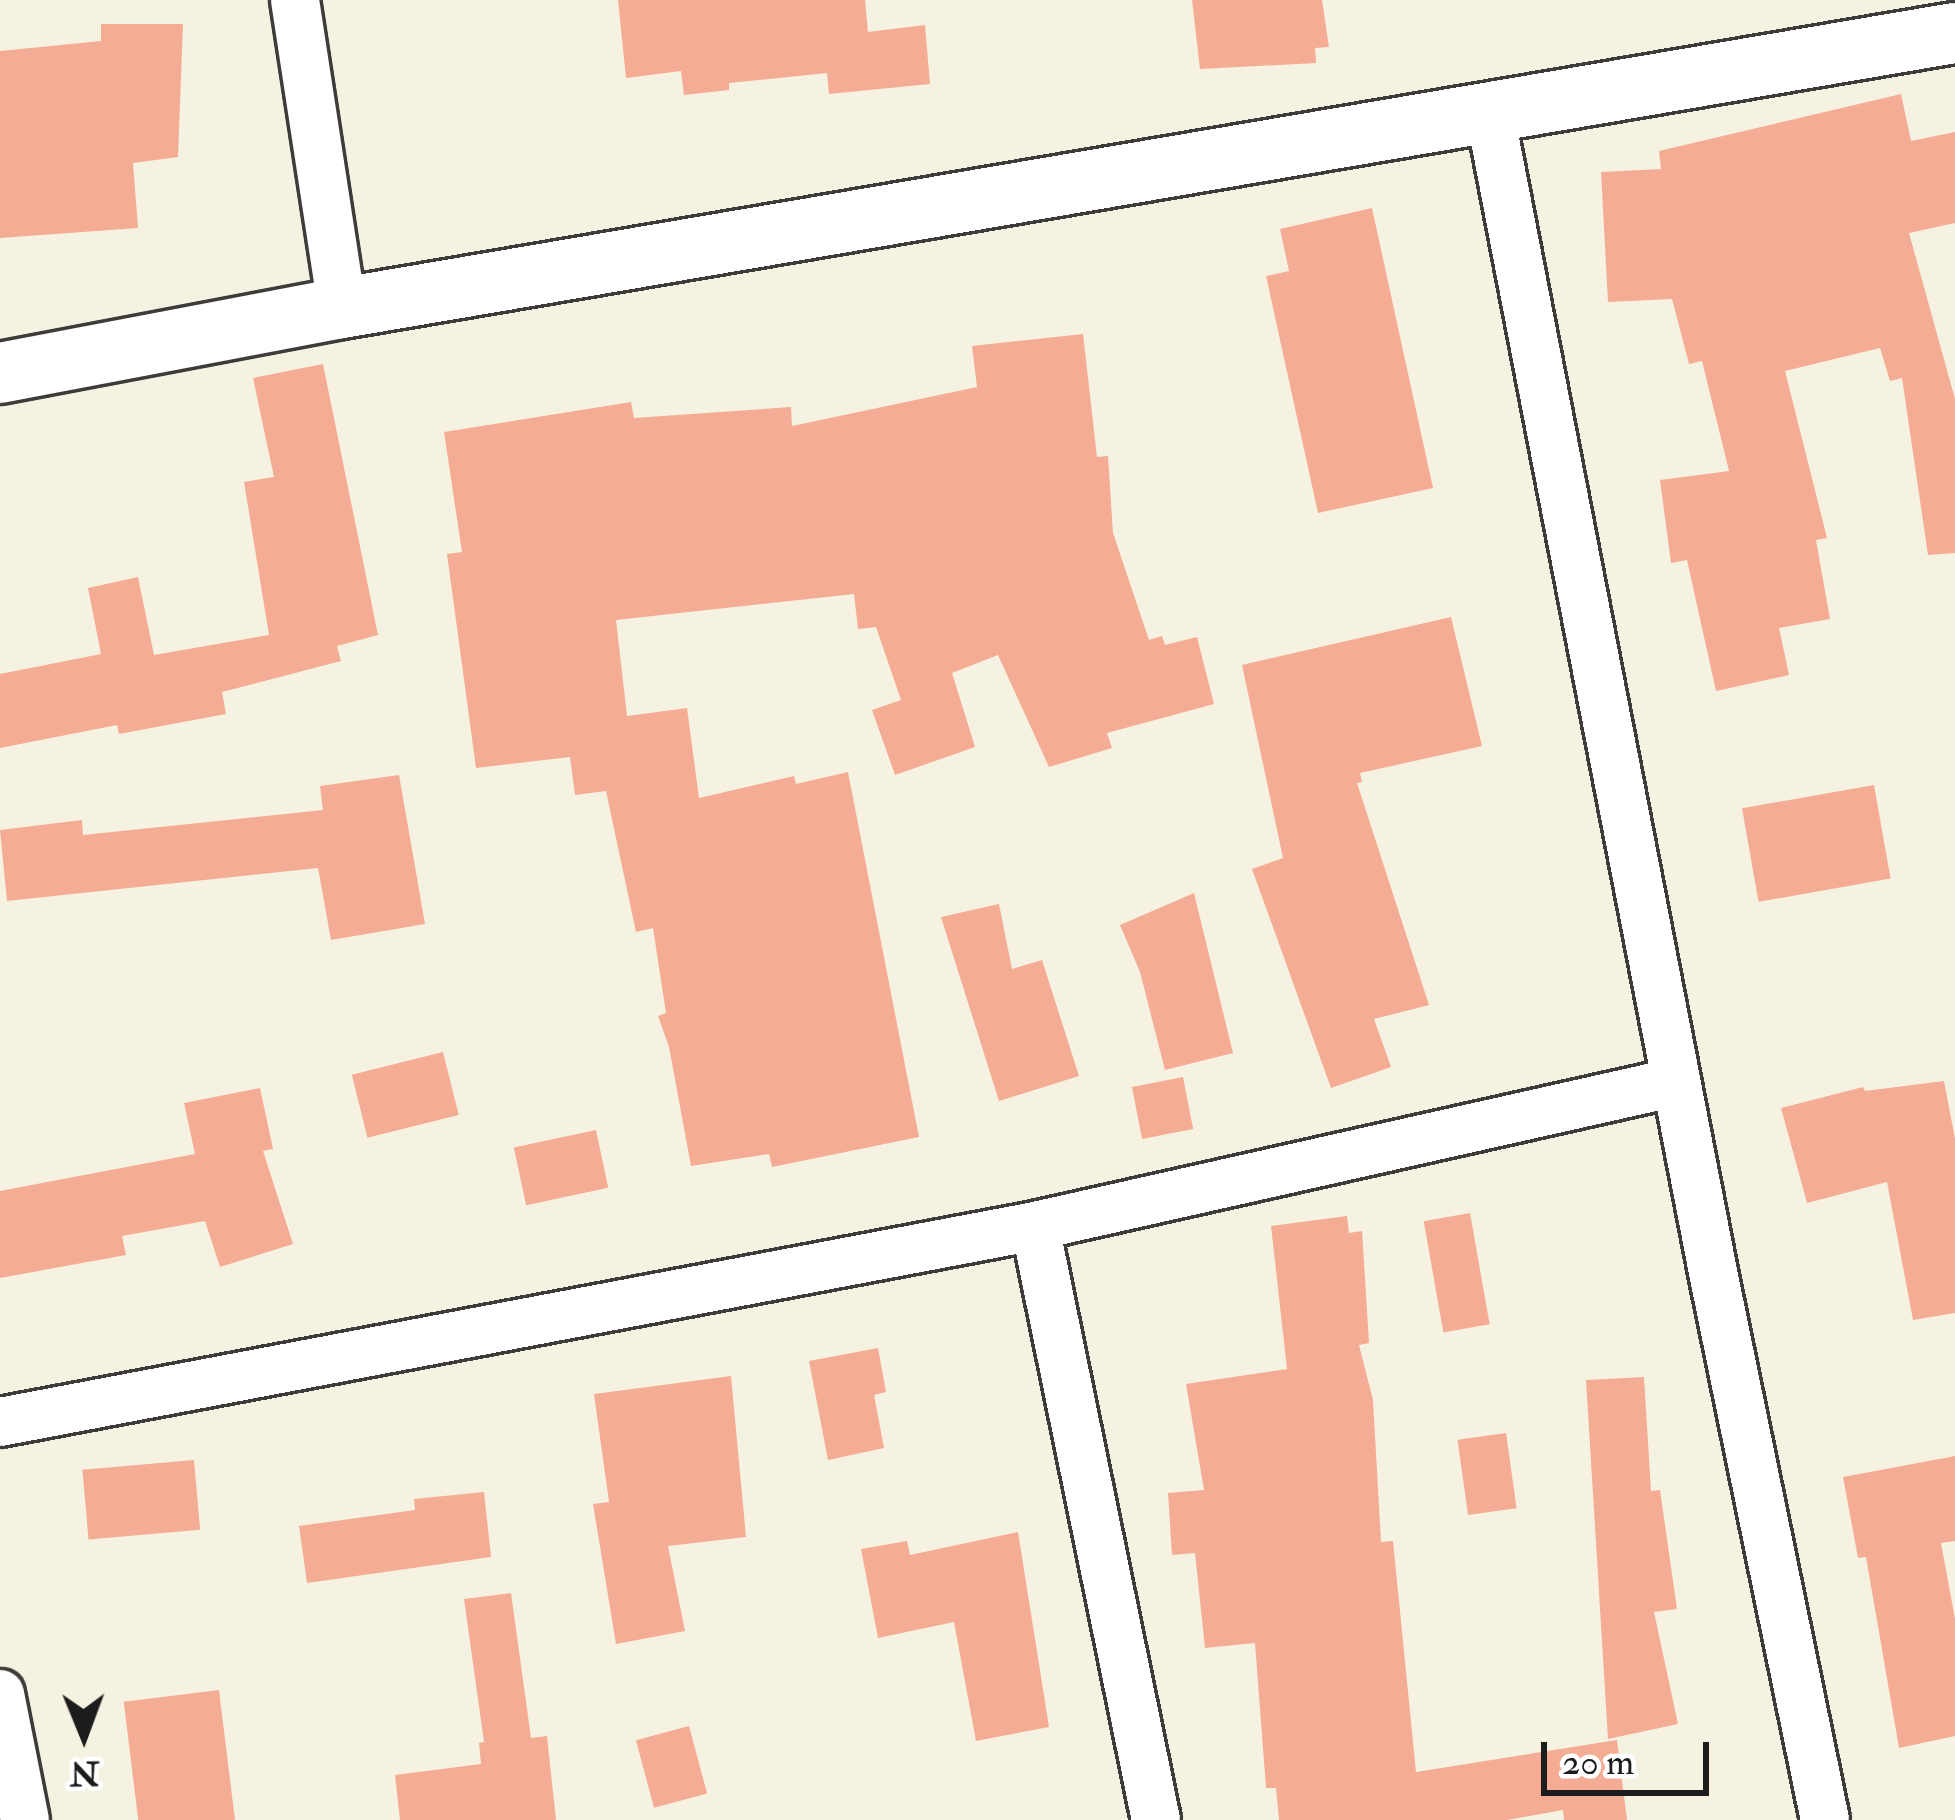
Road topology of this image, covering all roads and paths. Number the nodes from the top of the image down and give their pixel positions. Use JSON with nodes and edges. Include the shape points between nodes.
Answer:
{"nodes":[{"id":1,"x":295,"y":0,"type":"edge"},
{"id":2,"x":1955,"y":33,"type":"edge"},
{"id":3,"x":1490,"y":114,"type":"junction"},
{"id":4,"x":341,"y":308,"type":"junction"},
{"id":5,"x":0,"y":374,"type":"edge"},
{"id":6,"x":1676,"y":1082,"type":"junction"},
{"id":7,"x":1035,"y":1226,"type":"junction"},
{"id":8,"x":0,"y":1421,"type":"edge"},
{"id":9,"x":0,"y":1694,"type":"edge"},
{"id":10,"x":25,"y":1820,"type":"edge"},
{"id":11,"x":1156,"y":1820,"type":"edge"},
{"id":12,"x":1825,"y":1820,"type":"edge"}],
"edges":[{"from":1,"to":4,"type":"street"},
{"from":2,"to":3,"type":"street"},
{"from":3,"to":4,"type":"street"},
{"from":3,"to":6,"type":"street"},
{"from":4,"to":5,"type":"street"},
{"from":6,"to":7,"type":"street"},
{"from":6,"to":12,"type":"street"},
{"from":7,"to":8,"type":"street"},
{"from":7,"to":11,"type":"street"},
{"from":9,"to":10,"type":"street"}]}
